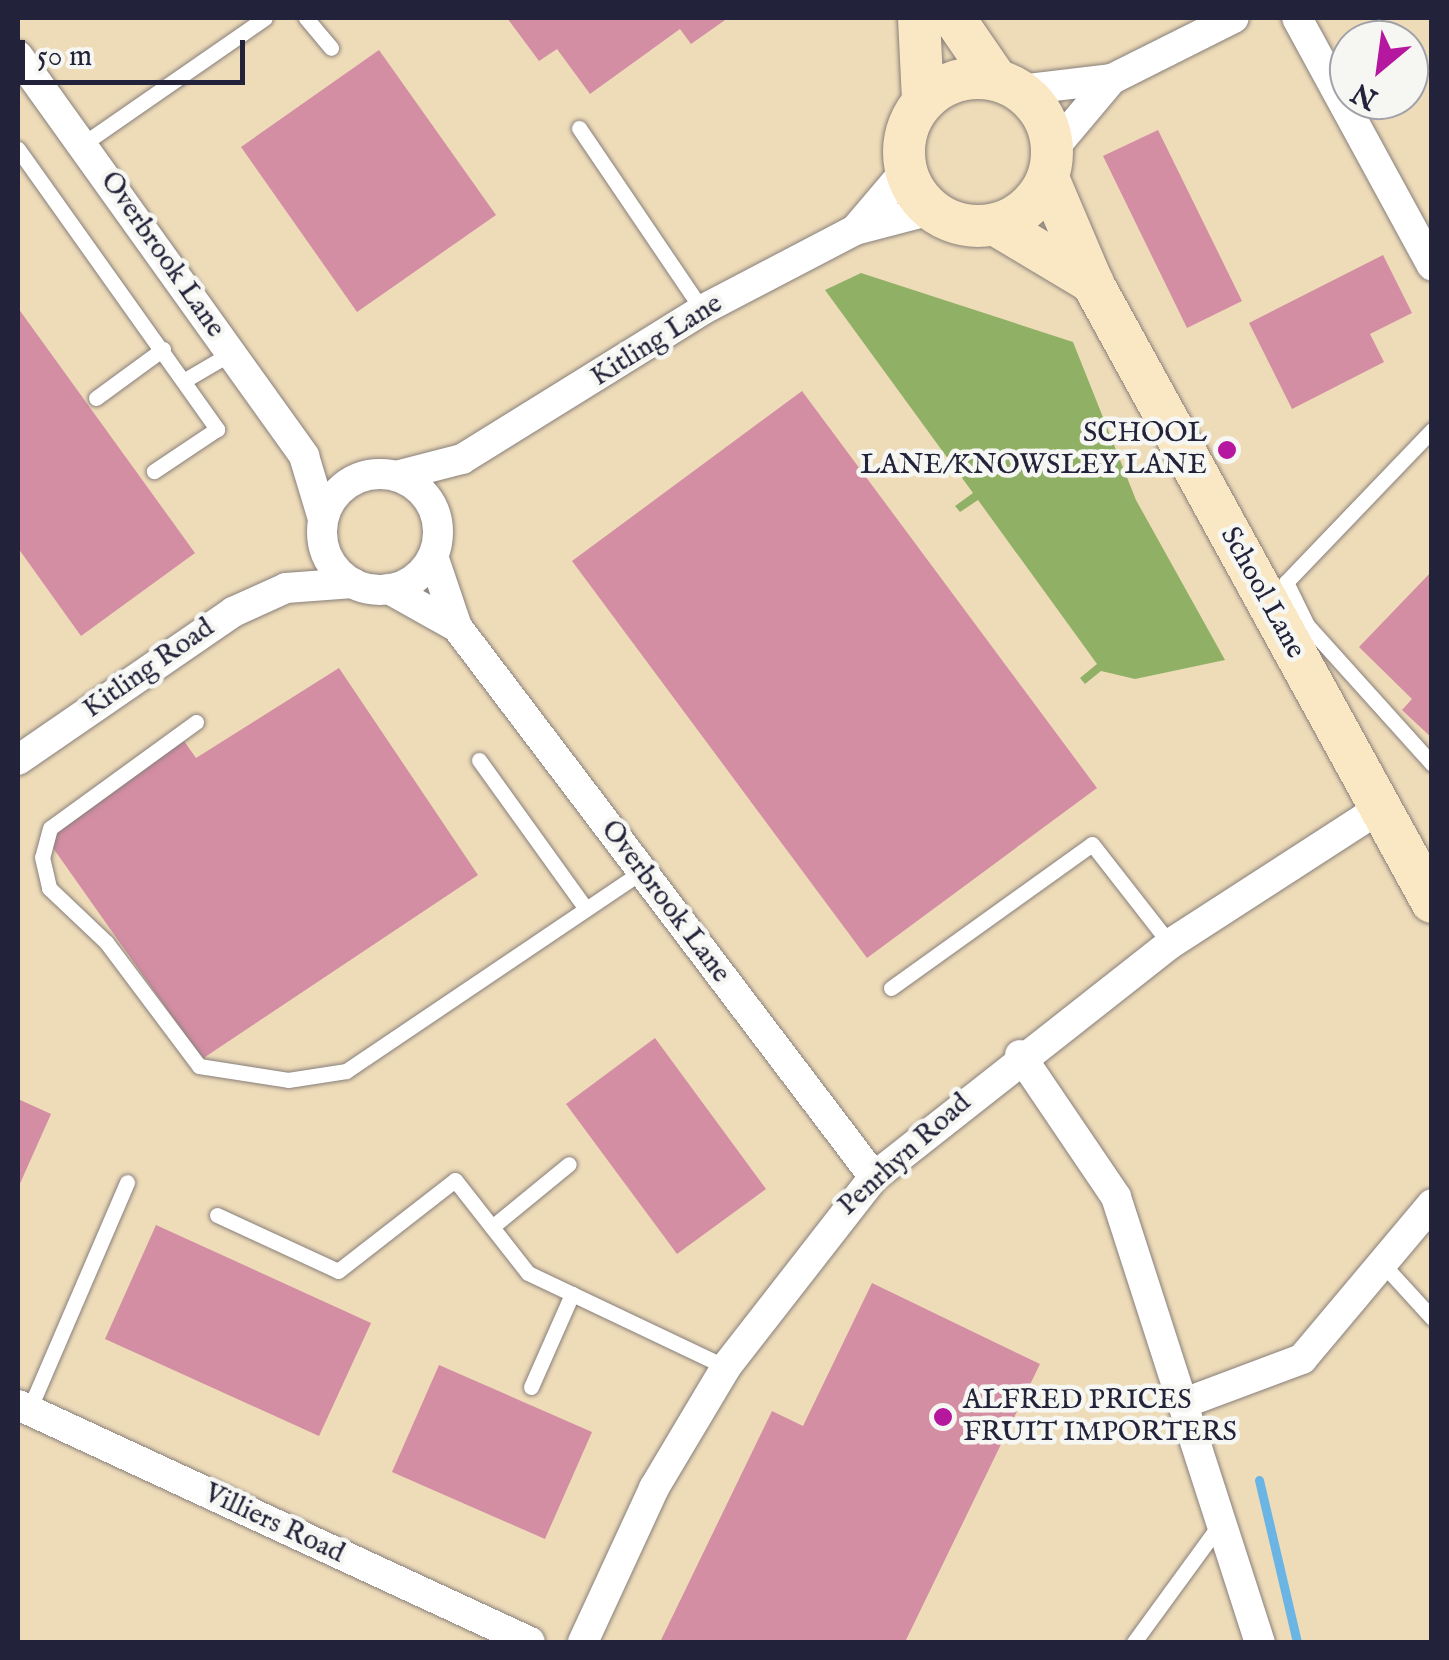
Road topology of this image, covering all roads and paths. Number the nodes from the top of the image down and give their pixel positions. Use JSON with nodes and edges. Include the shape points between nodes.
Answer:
{"nodes":[{"id":1,"x":265,"y":18,"type":"edge"},
{"id":2,"x":306,"y":18,"type":"edge"},
{"id":3,"x":919,"y":18,"type":"edge"},
{"id":4,"x":954,"y":18,"type":"edge"},
{"id":5,"x":1234,"y":18,"type":"edge"},
{"id":6,"x":1306,"y":21,"type":"edge"},
{"id":7,"x":331,"y":48,"type":"dead end"},
{"id":8,"x":20,"y":64,"type":"edge"},
{"id":9,"x":1112,"y":79,"type":"junction"},
{"id":10,"x":1008,"y":85,"type":"junction"},
{"id":11,"x":923,"y":102,"type":"junction"},
{"id":12,"x":579,"y":128,"type":"dead end"},
{"id":13,"x":83,"y":144,"type":"junction"},
{"id":14,"x":18,"y":149,"type":"edge"},
{"id":15,"x":1051,"y":164,"type":"junction"},
{"id":16,"x":906,"y":170,"type":"junction"},
{"id":17,"x":931,"y":210,"type":"junction"},
{"id":18,"x":996,"y":225,"type":"junction"},
{"id":19,"x":855,"y":230,"type":"junction"},
{"id":20,"x":1432,"y":266,"type":"edge"},
{"id":21,"x":1093,"y":284,"type":"junction"},
{"id":22,"x":702,"y":310,"type":"junction"},
{"id":23,"x":164,"y":349,"type":"junction"},
{"id":24,"x":231,"y":353,"type":"junction"},
{"id":25,"x":185,"y":380,"type":"junction"},
{"id":26,"x":96,"y":398,"type":"dead end"},
{"id":27,"x":1432,"y":430,"type":"edge"},
{"id":28,"x":304,"y":456,"type":"junction"},
{"id":29,"x":462,"y":459,"type":"junction"},
{"id":30,"x":154,"y":471,"type":"dead end"},
{"id":31,"x":396,"y":476,"type":"junction"},
{"id":32,"x":360,"y":477,"type":"junction"},
{"id":33,"x":436,"y":515,"type":"junction"},
{"id":34,"x":323,"y":528,"type":"junction"},
{"id":35,"x":433,"y":556,"type":"junction"},
{"id":36,"x":353,"y":584,"type":"junction"},
{"id":37,"x":286,"y":588,"type":"junction"},
{"id":38,"x":390,"y":590,"type":"junction"},
{"id":39,"x":456,"y":627,"type":"junction"},
{"id":40,"x":196,"y":722,"type":"dead end"},
{"id":41,"x":18,"y":760,"type":"edge"},
{"id":42,"x":479,"y":760,"type":"dead end"},
{"id":43,"x":1432,"y":764,"type":"edge"},
{"id":44,"x":1380,"y":808,"type":"junction"},
{"id":45,"x":642,"y":871,"type":"junction"},
{"id":46,"x":1432,"y":902,"type":"edge"},
{"id":47,"x":586,"y":909,"type":"junction"},
{"id":48,"x":1170,"y":944,"type":"junction"},
{"id":49,"x":891,"y":988,"type":"dead end"},
{"id":50,"x":1020,"y":1055,"type":"junction"},
{"id":51,"x":569,"y":1164,"type":"dead end"},
{"id":52,"x":874,"y":1176,"type":"junction"},
{"id":53,"x":127,"y":1182,"type":"dead end"},
{"id":54,"x":1432,"y":1204,"type":"edge"},
{"id":55,"x":217,"y":1215,"type":"dead end"},
{"id":56,"x":492,"y":1227,"type":"junction"},
{"id":57,"x":1380,"y":1261,"type":"junction"},
{"id":58,"x":572,"y":1294,"type":"junction"},
{"id":59,"x":1432,"y":1318,"type":"edge"},
{"id":60,"x":726,"y":1367,"type":"junction"},
{"id":61,"x":531,"y":1387,"type":"dead end"},
{"id":62,"x":1186,"y":1402,"type":"junction"},
{"id":63,"x":23,"y":1408,"type":"edge"},
{"id":64,"x":1222,"y":1520,"type":"junction"},
{"id":65,"x":530,"y":1642,"type":"edge"},
{"id":66,"x":584,"y":1642,"type":"edge"},
{"id":67,"x":1134,"y":1642,"type":"edge"},
{"id":68,"x":1260,"y":1642,"type":"edge"}],
"edges":[{"from":1,"to":13,"type":"lane"},
{"from":2,"to":7,"type":"lane"},
{"from":3,"to":11,"type":"main road"},
{"from":4,"to":10,"type":"main road"},
{"from":5,"to":9,"type":"street"},
{"from":6,"to":20,"type":"street"},
{"from":8,"to":13,"type":"street","name":"Overbrook Lane"},
{"from":9,"to":10,"type":"street"},
{"from":9,"to":15,"type":"street"},
{"from":10,"to":11,"type":"main road","via":[[944,86]]},
{"from":10,"to":15,"type":"main road","via":[[1043,116]]},
{"from":11,"to":16,"type":"main road","via":[[910,122]]},
{"from":12,"to":22,"type":"lane"},
{"from":13,"to":24,"type":"street","name":"Overbrook Lane"},
{"from":14,"to":23,"type":"lane"},
{"from":15,"to":18,"type":"main road","via":[[1028,208]]},
{"from":15,"to":21,"type":"main road","name":"School Lane"},
{"from":16,"to":17,"type":"main road"},
{"from":16,"to":19,"type":"street","name":"Kitling Lane"},
{"from":17,"to":18,"type":"main road","via":[[951,222]]},
{"from":17,"to":19,"type":"street","name":"Kitling Lane"},
{"from":18,"to":21,"type":"main road","name":"School Lane"},
{"from":19,"to":22,"type":"street","name":"Kitling Lane"},
{"from":21,"to":44,"type":"main road","name":"School Lane"},
{"from":22,"to":29,"type":"street","name":"Kitling Lane"},
{"from":23,"to":25,"type":"lane"},
{"from":23,"to":26,"type":"lane"},
{"from":24,"to":25,"type":"lane"},
{"from":24,"to":28,"type":"street","name":"Overbrook Lane"},
{"from":25,"to":30,"type":"lane","via":[[217,429]]},
{"from":27,"to":43,"type":"lane","via":[[1286,582],[1307,625]]},
{"from":28,"to":32,"type":"street"},
{"from":28,"to":34,"type":"street","name":"Overbrook Lane"},
{"from":29,"to":31,"type":"street","name":"Kitling Lane"},
{"from":29,"to":33,"type":"street"},
{"from":31,"to":32,"type":"street"},
{"from":31,"to":33,"type":"street"},
{"from":32,"to":34,"type":"street"},
{"from":33,"to":35,"type":"street"},
{"from":34,"to":36,"type":"street"},
{"from":34,"to":37,"type":"street"},
{"from":35,"to":38,"type":"street"},
{"from":35,"to":39,"type":"street","name":"Overbrook Lane"},
{"from":36,"to":37,"type":"street","name":"Kitling Road"},
{"from":36,"to":38,"type":"street"},
{"from":37,"to":41,"type":"street","name":"Kitling Road","via":[[232,612]]},
{"from":38,"to":39,"type":"street","name":"Overbrook Lane"},
{"from":39,"to":45,"type":"street","name":"Overbrook Lane"},
{"from":40,"to":47,"type":"lane","via":[[50,828],[42,857],[49,888],[106,942],[199,1066],[288,1080],[346,1072]]},
{"from":42,"to":47,"type":"lane"},
{"from":44,"to":46,"type":"main road","name":"School Lane"},
{"from":44,"to":48,"type":"street","name":"Penrhyn Road"},
{"from":45,"to":47,"type":"lane"},
{"from":45,"to":52,"type":"street","name":"Overbrook Lane"},
{"from":48,"to":49,"type":"lane","via":[[1092,844]]},
{"from":48,"to":50,"type":"street","name":"Penrhyn Road"},
{"from":50,"to":52,"type":"street","name":"Penrhyn Road"},
{"from":50,"to":62,"type":"street","via":[[1116,1197]]},
{"from":51,"to":56,"type":"lane"},
{"from":52,"to":60,"type":"street","name":"Penrhyn Road"},
{"from":53,"to":63,"type":"lane"},
{"from":54,"to":57,"type":"street"},
{"from":55,"to":56,"type":"lane","via":[[338,1271],[455,1180]]},
{"from":56,"to":58,"type":"lane","via":[[528,1273]]},
{"from":57,"to":59,"type":"lane"},
{"from":57,"to":62,"type":"street","via":[[1302,1360]]},
{"from":58,"to":60,"type":"lane"},
{"from":58,"to":61,"type":"lane"},
{"from":60,"to":66,"type":"street","name":"Penrhyn Road","via":[[654,1488]]},
{"from":62,"to":64,"type":"street"},
{"from":63,"to":65,"type":"street","name":"Villiers Road"},
{"from":64,"to":67,"type":"lane"},
{"from":64,"to":68,"type":"street"}]}
